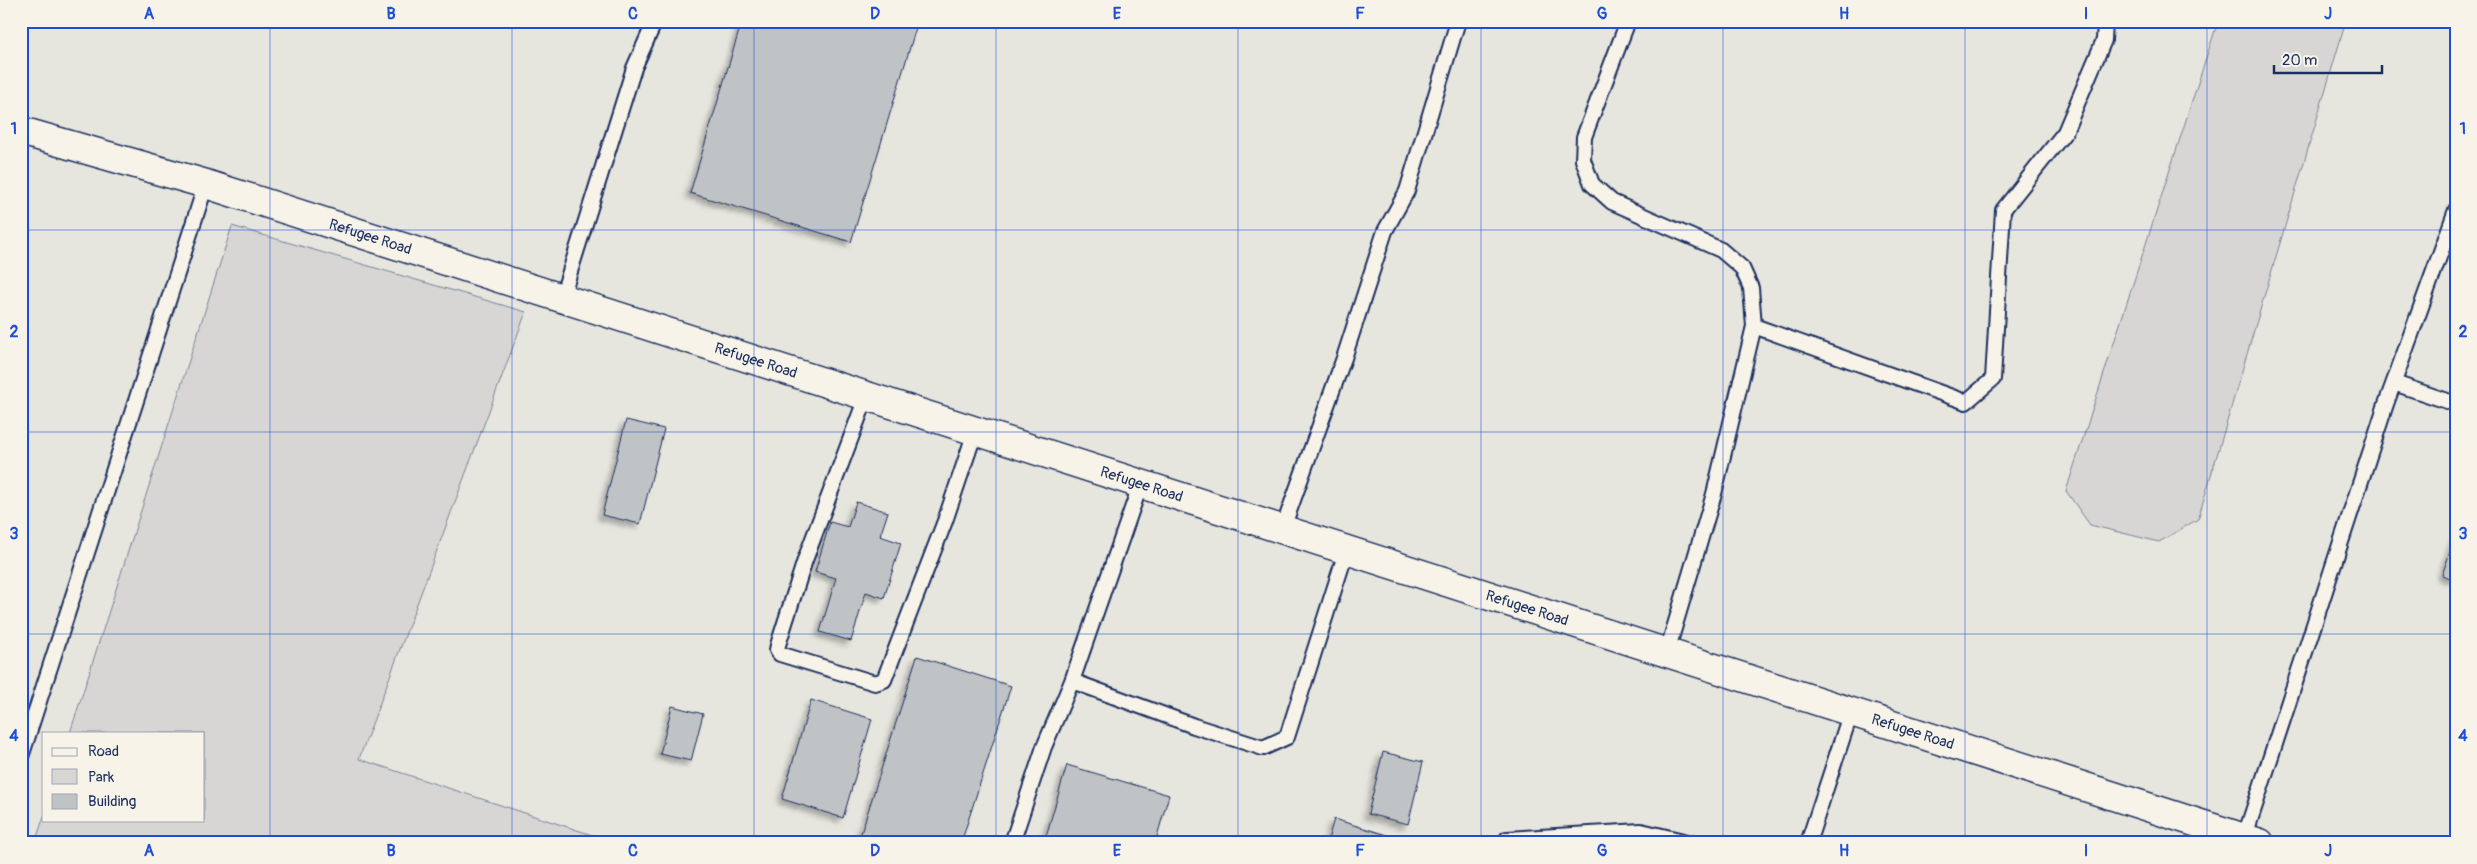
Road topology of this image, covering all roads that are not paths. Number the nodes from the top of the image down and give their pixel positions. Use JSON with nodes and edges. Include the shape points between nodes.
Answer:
{"nodes":[{"id":1,"x":655,"y":21,"type":"edge"},
{"id":2,"x":1458,"y":21,"type":"edge"},
{"id":3,"x":1628,"y":21,"type":"edge"},
{"id":4,"x":2105,"y":21,"type":"edge"},
{"id":5,"x":21,"y":131,"type":"edge"},
{"id":6,"x":206,"y":184,"type":"junction"},
{"id":7,"x":2456,"y":210,"type":"edge"},
{"id":8,"x":562,"y":297,"type":"junction"},
{"id":9,"x":1754,"y":326,"type":"junction"},
{"id":10,"x":2394,"y":382,"type":"junction"},
{"id":11,"x":867,"y":395,"type":"junction"},
{"id":12,"x":2456,"y":404,"type":"edge"},
{"id":13,"x":976,"y":429,"type":"junction"},
{"id":14,"x":1141,"y":483,"type":"junction"},
{"id":15,"x":1283,"y":528,"type":"junction"},
{"id":16,"x":1347,"y":549,"type":"junction"},
{"id":17,"x":1668,"y":652,"type":"junction"},
{"id":18,"x":1072,"y":681,"type":"junction"},
{"id":19,"x":1851,"y":712,"type":"junction"},
{"id":20,"x":21,"y":757,"type":"edge"},
{"id":21,"x":2249,"y":841,"type":"edge"},
{"id":22,"x":1012,"y":843,"type":"edge"},
{"id":23,"x":1506,"y":843,"type":"edge"},
{"id":24,"x":1692,"y":843,"type":"edge"},
{"id":25,"x":1808,"y":843,"type":"edge"}],
"edges":[{"from":1,"to":8,"type":"lane","via":[[634,68]]},
{"from":2,"to":15,"type":"lane","via":[[1407,191],[1385,231]]},
{"from":3,"to":9,"type":"lane","via":[[1584,137],[1583,160],[1592,184],[1612,202],[1721,250],[1742,268],[1751,288]]},
{"from":4,"to":9,"type":"lane","via":[[2104,40],[2065,132],[2003,210],[1993,379],[1966,402]]},
{"from":5,"to":6,"type":"main road","name":"Refugee Road"},
{"from":6,"to":8,"type":"main road","name":"Refugee Road"},
{"from":6,"to":20,"type":"lane"},
{"from":7,"to":10,"type":"lane"},
{"from":8,"to":11,"type":"main road","name":"Refugee Road"},
{"from":9,"to":17,"type":"lane","via":[[1714,494]]},
{"from":10,"to":12,"type":"lane"},
{"from":10,"to":21,"type":"lane"},
{"from":11,"to":13,"type":"main road","name":"Refugee Road"},
{"from":11,"to":13,"type":"lane","via":[[805,560],[778,645],[780,654],[875,683],[884,680],[945,521]]},
{"from":13,"to":14,"type":"main road","name":"Refugee Road"},
{"from":14,"to":15,"type":"main road","name":"Refugee Road"},
{"from":14,"to":18,"type":"lane"},
{"from":15,"to":16,"type":"main road","name":"Refugee Road"},
{"from":16,"to":17,"type":"main road","name":"Refugee Road"},
{"from":16,"to":18,"type":"lane","via":[[1287,737],[1263,748]]},
{"from":17,"to":19,"type":"main road","name":"Refugee Road"},
{"from":18,"to":22,"type":"lane","via":[[1044,747]]},
{"from":19,"to":21,"type":"main road","name":"Refugee Road"},
{"from":19,"to":25,"type":"lane"},
{"from":23,"to":24,"type":"lane","via":[[1507,839],[1641,831]]}]}
